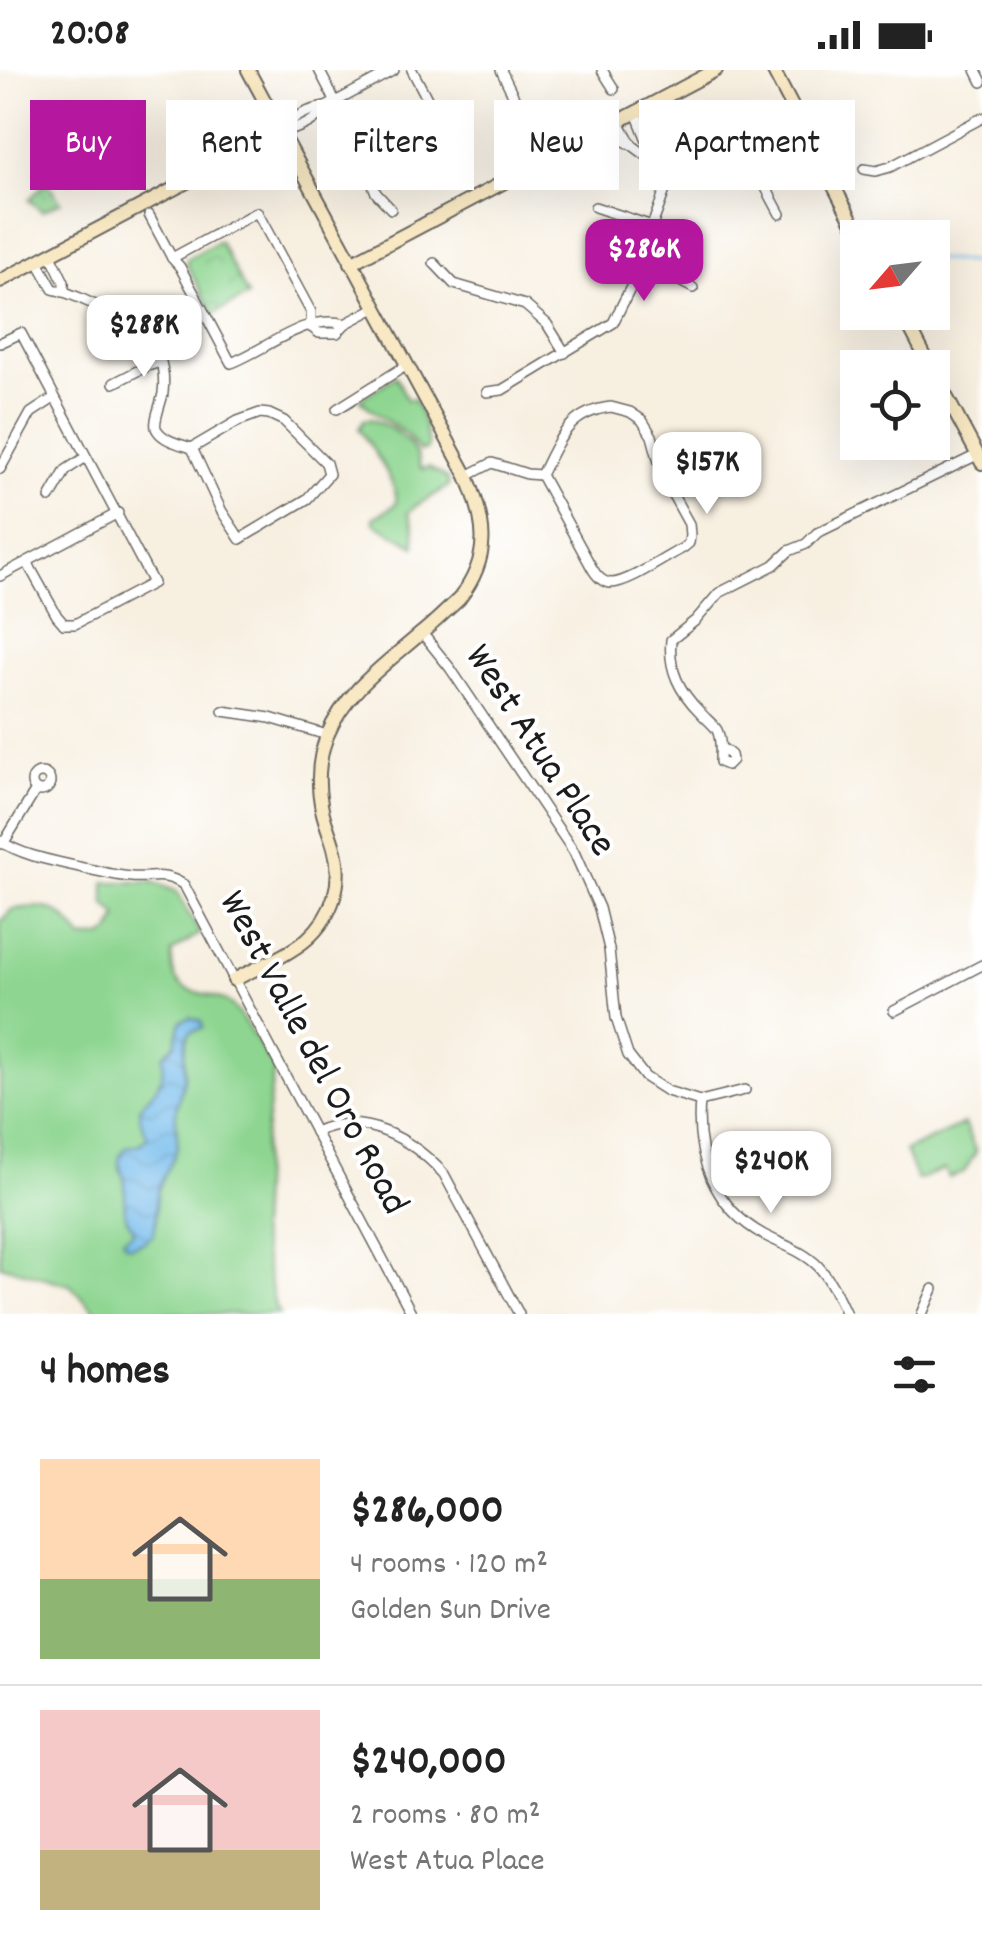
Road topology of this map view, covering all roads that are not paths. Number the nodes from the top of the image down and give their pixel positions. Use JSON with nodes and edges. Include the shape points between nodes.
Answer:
{"nodes":[{"id":1,"x":248,"y":70,"type":"edge"},
{"id":2,"x":319,"y":70,"type":"edge"},
{"id":3,"x":394,"y":70,"type":"edge"},
{"id":4,"x":412,"y":70,"type":"edge"},
{"id":5,"x":501,"y":70,"type":"edge"},
{"id":6,"x":602,"y":70,"type":"edge"},
{"id":7,"x":716,"y":70,"type":"edge"},
{"id":8,"x":773,"y":70,"type":"edge"},
{"id":9,"x":976,"y":70,"type":"edge"},
{"id":10,"x":982,"y":82,"type":"edge"},
{"id":11,"x":614,"y":89,"type":"dead end"},
{"id":12,"x":264,"y":100,"type":"edge"},
{"id":13,"x":329,"y":100,"type":"edge"},
{"id":14,"x":338,"y":100,"type":"edge"},
{"id":15,"x":428,"y":100,"type":"edge"},
{"id":16,"x":516,"y":100,"type":"edge"},
{"id":17,"x":636,"y":113,"type":"junction"},
{"id":18,"x":982,"y":118,"type":"edge"},
{"id":19,"x":639,"y":121,"type":"edge"},
{"id":20,"x":619,"y":122,"type":"edge"},
{"id":21,"x":619,"y":129,"type":"edge"},
{"id":22,"x":639,"y":136,"type":"edge"},
{"id":23,"x":632,"y":144,"type":"junction"},
{"id":24,"x":639,"y":149,"type":"edge"},
{"id":25,"x":297,"y":162,"type":"edge"},
{"id":26,"x":864,"y":169,"type":"dead end"},
{"id":27,"x":494,"y":188,"type":"edge"},
{"id":28,"x":173,"y":190,"type":"edge"},
{"id":29,"x":375,"y":190,"type":"edge"},
{"id":30,"x":665,"y":190,"type":"edge"},
{"id":31,"x":767,"y":190,"type":"edge"},
{"id":32,"x":595,"y":207,"type":"dead end"},
{"id":33,"x":391,"y":209,"type":"dead end"},
{"id":34,"x":780,"y":214,"type":"dead end"},
{"id":35,"x":149,"y":215,"type":"dead end"},
{"id":36,"x":852,"y":220,"type":"edge"},
{"id":37,"x":652,"y":226,"type":"junction"},
{"id":38,"x":51,"y":255,"type":"junction"},
{"id":39,"x":172,"y":258,"type":"junction"},
{"id":40,"x":351,"y":263,"type":"junction"},
{"id":41,"x":434,"y":263,"type":"dead end"},
{"id":42,"x":641,"y":267,"type":"junction"},
{"id":43,"x":0,"y":281,"type":"edge"},
{"id":44,"x":694,"y":288,"type":"dead end"},
{"id":45,"x":375,"y":308,"type":"junction"},
{"id":46,"x":311,"y":326,"type":"junction"},
{"id":47,"x":0,"y":343,"type":"edge"},
{"id":48,"x":565,"y":353,"type":"junction"},
{"id":49,"x":405,"y":361,"type":"junction"},
{"id":50,"x":160,"y":362,"type":"junction"},
{"id":51,"x":114,"y":383,"type":"dead end"},
{"id":52,"x":487,"y":392,"type":"dead end"},
{"id":53,"x":54,"y":398,"type":"junction"},
{"id":54,"x":950,"y":403,"type":"edge"},
{"id":55,"x":337,"y":409,"type":"dead end"},
{"id":56,"x":192,"y":448,"type":"junction"},
{"id":57,"x":86,"y":457,"type":"junction"},
{"id":58,"x":980,"y":459,"type":"edge"},
{"id":59,"x":0,"y":468,"type":"edge"},
{"id":60,"x":542,"y":474,"type":"junction"},
{"id":61,"x":467,"y":476,"type":"junction"},
{"id":62,"x":50,"y":498,"type":"dead end"},
{"id":63,"x":118,"y":513,"type":"junction"},
{"id":64,"x":27,"y":562,"type":"junction"},
{"id":65,"x":0,"y":576,"type":"edge"},
{"id":66,"x":422,"y":633,"type":"junction"},
{"id":67,"x":223,"y":712,"type":"dead end"},
{"id":68,"x":328,"y":735,"type":"junction"},
{"id":69,"x":721,"y":751,"type":"dead end"},
{"id":70,"x":36,"y":790,"type":"dead end"},
{"id":71,"x":2,"y":842,"type":"edge"},
{"id":72,"x":982,"y":965,"type":"edge"},
{"id":73,"x":234,"y":980,"type":"junction"},
{"id":74,"x":894,"y":1011,"type":"dead end"},
{"id":75,"x":745,"y":1090,"type":"dead end"},
{"id":76,"x":700,"y":1102,"type":"junction"},
{"id":77,"x":315,"y":1132,"type":"junction"},
{"id":78,"x":933,"y":1289,"type":"dead end"},
{"id":79,"x":412,"y":1314,"type":"edge"},
{"id":80,"x":519,"y":1314,"type":"edge"},
{"id":81,"x":846,"y":1314,"type":"edge"},
{"id":82,"x":922,"y":1314,"type":"edge"}],
"edges":[{"from":1,"to":12,"type":"street"},
{"from":2,"to":13,"type":"street"},
{"from":3,"to":14,"type":"street"},
{"from":4,"to":15,"type":"street"},
{"from":5,"to":16,"type":"street"},
{"from":6,"to":11,"type":"street"},
{"from":7,"to":17,"type":"street"},
{"from":8,"to":36,"type":"street"},
{"from":9,"to":10,"type":"street"},
{"from":17,"to":19,"type":"street"},
{"from":17,"to":20,"type":"street"},
{"from":18,"to":26,"type":"street","via":[[890,167]]},
{"from":21,"to":23,"type":"street"},
{"from":22,"to":23,"type":"street"},
{"from":23,"to":24,"type":"street"},
{"from":25,"to":40,"type":"street"},
{"from":27,"to":40,"type":"street"},
{"from":28,"to":38,"type":"street"},
{"from":29,"to":33,"type":"street"},
{"from":30,"to":37,"type":"street"},
{"from":31,"to":34,"type":"street"},
{"from":32,"to":37,"type":"street"},
{"from":35,"to":39,"type":"street"},
{"from":37,"to":42,"type":"street"},
{"from":38,"to":43,"type":"street"},
{"from":38,"to":50,"type":"street","via":[[53,289],[130,321]]},
{"from":39,"to":46,"type":"street","via":[[231,363]]},
{"from":39,"to":46,"type":"street","via":[[257,212],[311,312]]},
{"from":40,"to":45,"type":"street"},
{"from":41,"to":48,"type":"street","via":[[454,284],[526,305]]},
{"from":42,"to":44,"type":"street"},
{"from":42,"to":48,"type":"street","via":[[613,323]]},
{"from":45,"to":46,"type":"street","via":[[336,333]]},
{"from":45,"to":49,"type":"street"},
{"from":47,"to":53,"type":"street","via":[[21,334]]},
{"from":48,"to":52,"type":"street"},
{"from":49,"to":55,"type":"street"},
{"from":49,"to":61,"type":"street"},
{"from":50,"to":51,"type":"street"},
{"from":50,"to":56,"type":"street","via":[[164,390],[156,430]]},
{"from":53,"to":57,"type":"street"},
{"from":53,"to":59,"type":"street","via":[[31,413]]},
{"from":54,"to":58,"type":"street"},
{"from":56,"to":56,"type":"street","via":[[240,539],[307,499],[330,474],[294,430],[269,414],[251,415]]},
{"from":57,"to":62,"type":"street","via":[[66,470]]},
{"from":57,"to":63,"type":"street"},
{"from":58,"to":69,"type":"street","via":[[817,533],[719,593],[671,640],[679,688],[716,730]]},
{"from":60,"to":60,"type":"street","via":[[600,579],[623,580],[688,542],[688,524],[652,436],[630,412],[592,409],[569,425]]},
{"from":60,"to":61,"type":"street","via":[[492,464]]},
{"from":61,"to":66,"type":"street","via":[[484,523],[473,582]]},
{"from":63,"to":64,"type":"street"},
{"from":63,"to":64,"type":"street","via":[[153,583],[64,626]]},
{"from":64,"to":65,"type":"street"},
{"from":66,"to":68,"type":"street","via":[[353,693]]},
{"from":66,"to":76,"type":"street","name":"West Atua Place","via":[[572,848],[600,908],[628,1055],[667,1090]]},
{"from":67,"to":68,"type":"street"},
{"from":68,"to":73,"type":"street","via":[[319,779],[337,860],[330,909],[305,941]]},
{"from":70,"to":71,"type":"street","name":"West Valle del Oro Road"},
{"from":71,"to":73,"type":"street","name":"West Valle del Oro Road","via":[[114,875],[173,878],[184,885]]},
{"from":72,"to":74,"type":"street"},
{"from":73,"to":77,"type":"street","name":"West Valle del Oro Road"},
{"from":75,"to":76,"type":"street"},
{"from":76,"to":81,"type":"street","via":[[700,1146],[721,1198],[741,1221],[816,1264]]},
{"from":77,"to":79,"type":"street","name":"West Valle del Oro Road"},
{"from":77,"to":80,"type":"street","via":[[330,1125],[374,1128],[426,1155],[444,1174]]},
{"from":78,"to":82,"type":"street"}]}
